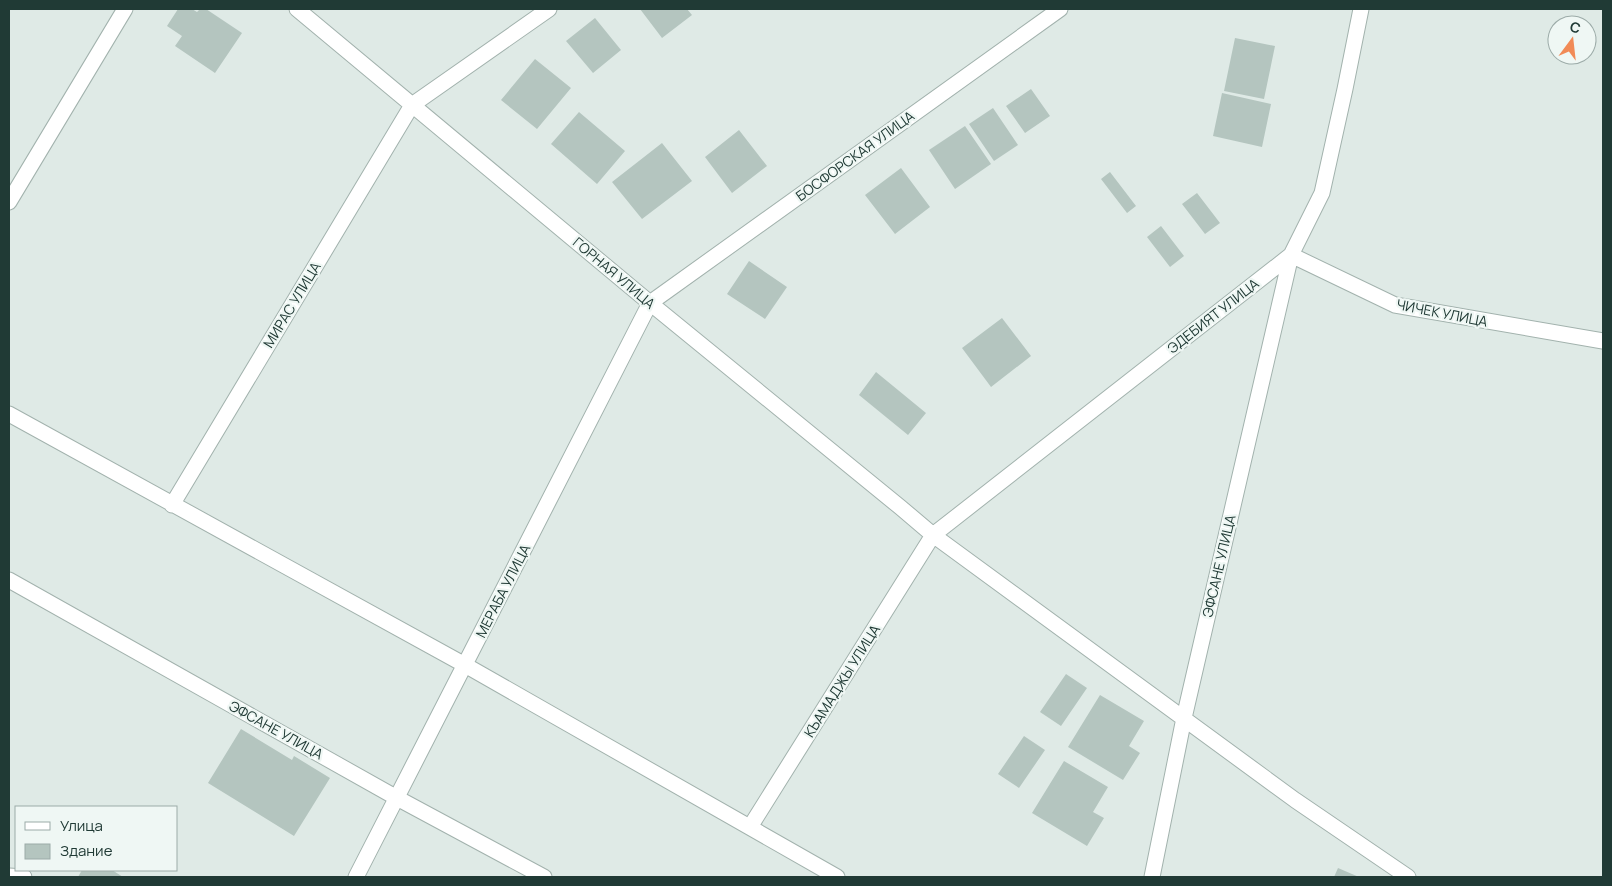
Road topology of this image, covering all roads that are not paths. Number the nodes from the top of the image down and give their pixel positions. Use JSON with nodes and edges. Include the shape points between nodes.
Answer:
{"nodes":[{"id":1,"x":125,"y":9,"type":"edge"},
{"id":2,"x":297,"y":9,"type":"edge"},
{"id":3,"x":549,"y":9,"type":"edge"},
{"id":4,"x":1060,"y":9,"type":"edge"},
{"id":5,"x":1361,"y":9,"type":"edge"},
{"id":6,"x":412,"y":105,"type":"junction"},
{"id":7,"x":9,"y":202,"type":"edge"},
{"id":8,"x":1291,"y":255,"type":"junction"},
{"id":9,"x":650,"y":304,"type":"junction"},
{"id":10,"x":1603,"y":341,"type":"edge"},
{"id":11,"x":9,"y":414,"type":"edge"},
{"id":12,"x":172,"y":505,"type":"junction"},
{"id":13,"x":933,"y":535,"type":"junction"},
{"id":14,"x":9,"y":580,"type":"edge"},
{"id":15,"x":465,"y":665,"type":"junction"},
{"id":16,"x":1184,"y":718,"type":"junction"},
{"id":17,"x":397,"y":798,"type":"junction"},
{"id":18,"x":750,"y":827,"type":"junction"},
{"id":19,"x":9,"y":876,"type":"edge"},
{"id":20,"x":24,"y":877,"type":"edge"},
{"id":21,"x":356,"y":877,"type":"edge"},
{"id":22,"x":544,"y":877,"type":"edge"},
{"id":23,"x":837,"y":877,"type":"edge"},
{"id":24,"x":1152,"y":877,"type":"edge"},
{"id":25,"x":1408,"y":877,"type":"edge"}],
"edges":[{"from":1,"to":7,"type":"street"},
{"from":2,"to":6,"type":"street","name":"ГОРНАЯ УЛИЦА"},
{"from":3,"to":6,"type":"street"},
{"from":4,"to":9,"type":"street","name":"БОСФОРСКАЯ УЛИЦА"},
{"from":5,"to":8,"type":"street","name":"ЭДЕБИЯТ УЛИЦА","via":[[1322,193]]},
{"from":6,"to":9,"type":"street","name":"ГОРНАЯ УЛИЦА"},
{"from":6,"to":12,"type":"street","name":"МИРАС УЛИЦА"},
{"from":8,"to":10,"type":"street","name":"ЧИЧЕК УЛИЦА","via":[[1395,305]]},
{"from":8,"to":13,"type":"street","name":"ЭДЕБИЯТ УЛИЦА"},
{"from":8,"to":16,"type":"street","name":"ЭФСАНЕ УЛИЦА"},
{"from":9,"to":13,"type":"street","name":"ГОРНАЯ УЛИЦА"},
{"from":9,"to":15,"type":"street","name":"МЕРАБА УЛИЦА"},
{"from":11,"to":12,"type":"street"},
{"from":12,"to":15,"type":"street"},
{"from":13,"to":16,"type":"street","name":"ГОРНАЯ УЛИЦА"},
{"from":13,"to":18,"type":"street","name":"КЪАМАДЖЫ УЛИЦА"},
{"from":14,"to":17,"type":"street","name":"ЭФСАНЕ УЛИЦА"},
{"from":15,"to":17,"type":"street","name":"МЕРАБА УЛИЦА"},
{"from":15,"to":18,"type":"street"},
{"from":16,"to":24,"type":"street","name":"ЭФСАНЕ УЛИЦА"},
{"from":16,"to":25,"type":"street","name":"ГОРНАЯ УЛИЦА","via":[[1295,800]]},
{"from":17,"to":21,"type":"street","name":"МЕРАБА УЛИЦА"},
{"from":17,"to":22,"type":"street","name":"ЭФСАНЕ УЛИЦА"},
{"from":18,"to":23,"type":"street"},
{"from":19,"to":20,"type":"street"}]}
